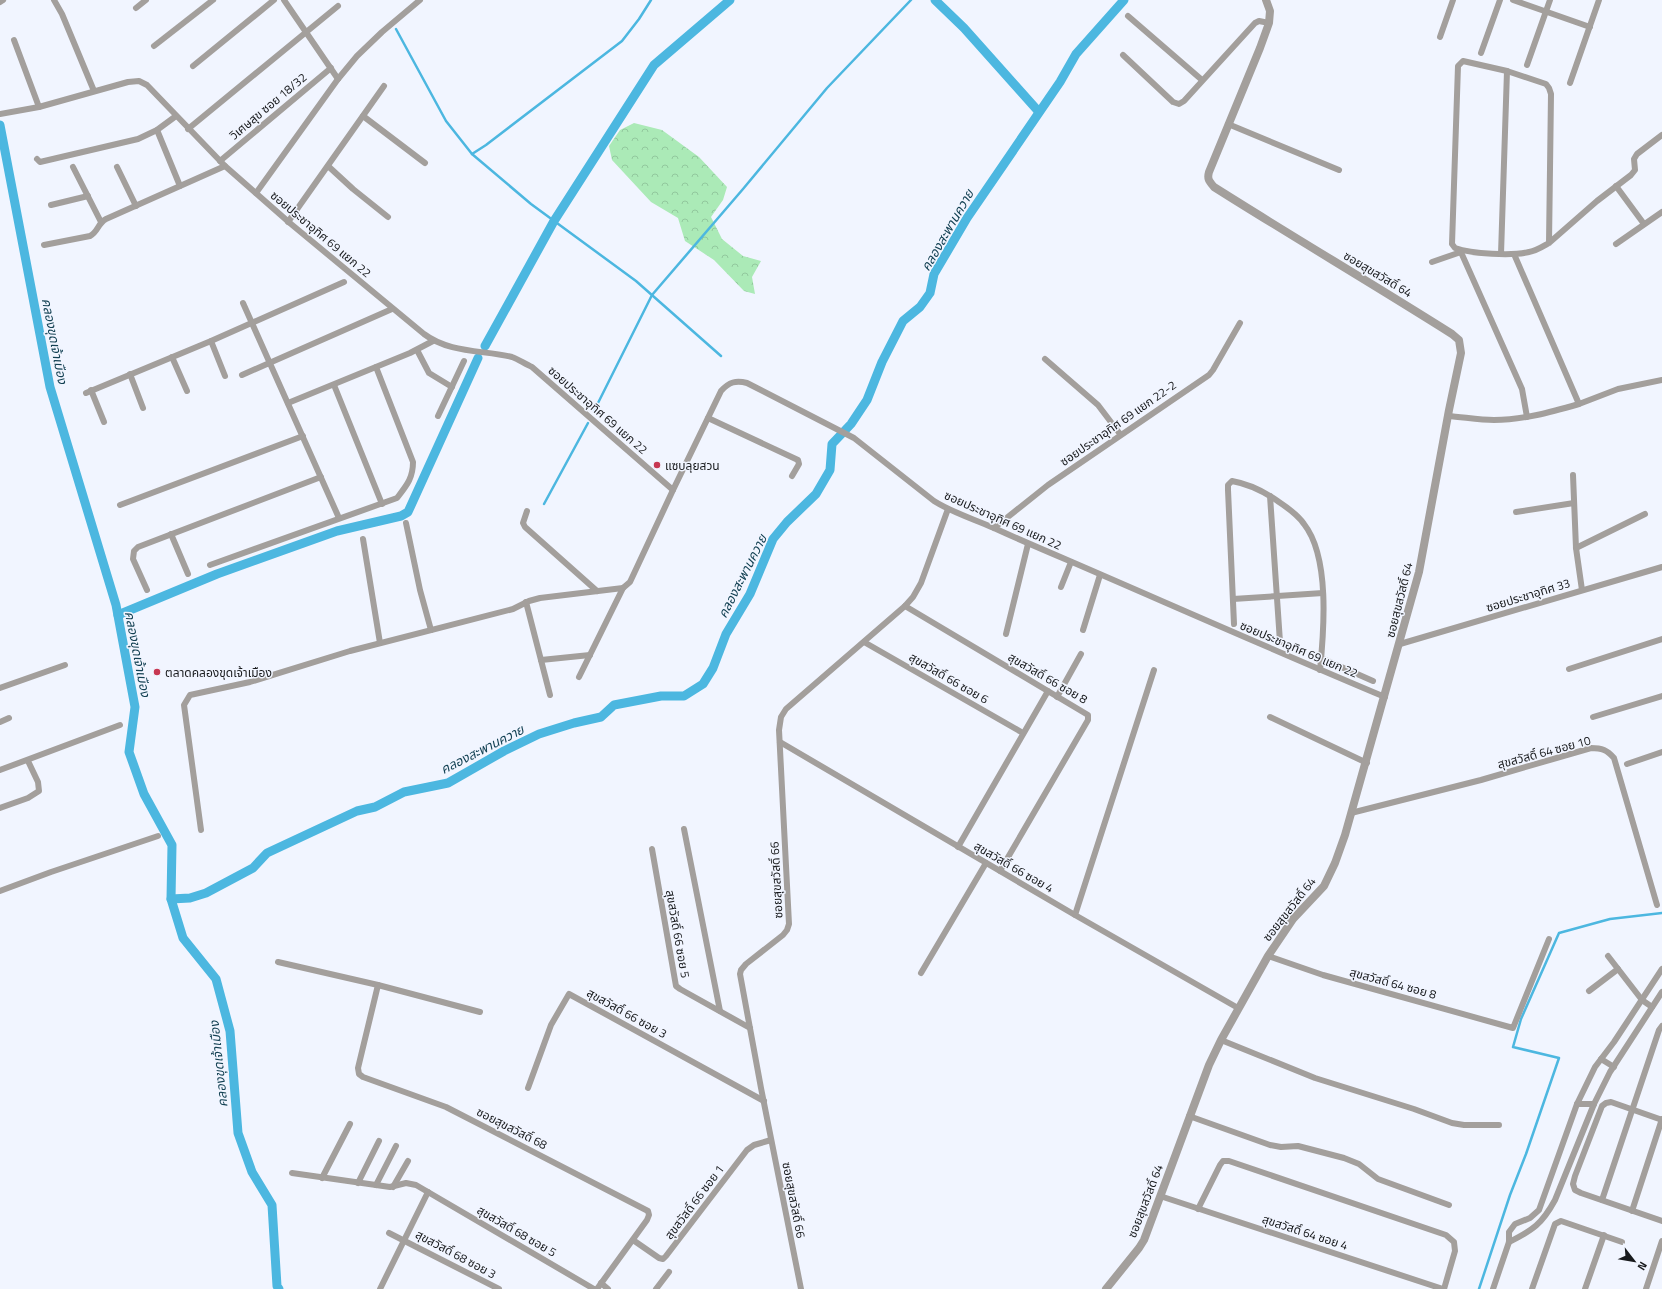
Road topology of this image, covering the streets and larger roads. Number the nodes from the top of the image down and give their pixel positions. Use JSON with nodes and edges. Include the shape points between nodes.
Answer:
{"nodes":[{"id":1,"x":3,"y":0,"type":"edge"},
{"id":2,"x":54,"y":0,"type":"edge"},
{"id":3,"x":146,"y":0,"type":"edge"},
{"id":4,"x":213,"y":0,"type":"edge"},
{"id":5,"x":274,"y":0,"type":"edge"},
{"id":6,"x":284,"y":0,"type":"edge"},
{"id":7,"x":420,"y":0,"type":"edge"},
{"id":8,"x":1267,"y":0,"type":"edge"},
{"id":9,"x":1453,"y":0,"type":"edge"},
{"id":10,"x":1500,"y":0,"type":"edge"},
{"id":11,"x":1513,"y":0,"type":"edge"},
{"id":12,"x":1550,"y":0,"type":"edge"},
{"id":13,"x":1599,"y":0,"type":"edge"},
{"id":14,"x":0,"y":2,"type":"edge"},
{"id":15,"x":338,"y":6,"type":"dead end"},
{"id":16,"x":136,"y":8,"type":"dead end"},
{"id":17,"x":1546,"y":12,"type":"junction"},
{"id":18,"x":1128,"y":16,"type":"dead end"},
{"id":19,"x":1269,"y":23,"type":"junction"},
{"id":20,"x":1590,"y":27,"type":"junction"},
{"id":21,"x":306,"y":31,"type":"junction"},
{"id":22,"x":1440,"y":37,"type":"dead end"},
{"id":23,"x":14,"y":40,"type":"dead end"},
{"id":24,"x":154,"y":46,"type":"dead end"},
{"id":25,"x":1481,"y":53,"type":"dead end"},
{"id":26,"x":1123,"y":55,"type":"dead end"},
{"id":27,"x":1527,"y":65,"type":"dead end"},
{"id":28,"x":193,"y":66,"type":"dead end"},
{"id":29,"x":331,"y":68,"type":"junction"},
{"id":30,"x":1507,"y":71,"type":"junction"},
{"id":31,"x":338,"y":79,"type":"junction"},
{"id":32,"x":1202,"y":80,"type":"junction"},
{"id":33,"x":1570,"y":83,"type":"dead end"},
{"id":34,"x":384,"y":86,"type":"dead end"},
{"id":35,"x":94,"y":91,"type":"junction"},
{"id":36,"x":39,"y":107,"type":"junction"},
{"id":37,"x":0,"y":114,"type":"edge"},
{"id":38,"x":176,"y":116,"type":"junction"},
{"id":39,"x":363,"y":116,"type":"junction"},
{"id":40,"x":1228,"y":124,"type":"junction"},
{"id":41,"x":188,"y":129,"type":"junction"},
{"id":42,"x":157,"y":130,"type":"junction"},
{"id":43,"x":1662,"y":135,"type":"edge"},
{"id":44,"x":37,"y":159,"type":"dead end"},
{"id":45,"x":220,"y":161,"type":"junction"},
{"id":46,"x":426,"y":163,"type":"dead end"},
{"id":47,"x":225,"y":166,"type":"junction"},
{"id":48,"x":328,"y":166,"type":"junction"},
{"id":49,"x":73,"y":167,"type":"dead end"},
{"id":50,"x":118,"y":167,"type":"dead end"},
{"id":51,"x":1338,"y":170,"type":"dead end"},
{"id":52,"x":180,"y":186,"type":"junction"},
{"id":53,"x":1616,"y":186,"type":"junction"},
{"id":54,"x":256,"y":193,"type":"junction"},
{"id":55,"x":88,"y":196,"type":"junction"},
{"id":56,"x":51,"y":205,"type":"dead end"},
{"id":57,"x":136,"y":206,"type":"junction"},
{"id":58,"x":1662,"y":212,"type":"edge"},
{"id":59,"x":388,"y":217,"type":"dead end"},
{"id":60,"x":100,"y":222,"type":"junction"},
{"id":61,"x":288,"y":222,"type":"junction"},
{"id":62,"x":1644,"y":224,"type":"junction"},
{"id":63,"x":1549,"y":243,"type":"junction"},
{"id":64,"x":1616,"y":244,"type":"dead end"},
{"id":65,"x":44,"y":245,"type":"dead end"},
{"id":66,"x":1460,"y":251,"type":"junction"},
{"id":67,"x":1501,"y":254,"type":"junction"},
{"id":68,"x":1514,"y":254,"type":"junction"},
{"id":69,"x":1432,"y":262,"type":"dead end"},
{"id":70,"x":344,"y":282,"type":"dead end"},
{"id":71,"x":243,"y":303,"type":"dead end"},
{"id":72,"x":392,"y":309,"type":"junction"},
{"id":73,"x":252,"y":322,"type":"junction"},
{"id":74,"x":1240,"y":323,"type":"dead end"},
{"id":75,"x":211,"y":341,"type":"junction"},
{"id":76,"x":433,"y":341,"type":"junction"},
{"id":77,"x":417,"y":350,"type":"junction"},
{"id":78,"x":172,"y":357,"type":"junction"},
{"id":79,"x":1045,"y":359,"type":"dead end"},
{"id":80,"x":464,"y":361,"type":"dead end"},
{"id":81,"x":270,"y":363,"type":"junction"},
{"id":82,"x":376,"y":367,"type":"junction"},
{"id":83,"x":130,"y":374,"type":"junction"},
{"id":84,"x":242,"y":374,"type":"dead end"},
{"id":85,"x":225,"y":376,"type":"dead end"},
{"id":86,"x":1662,"y":380,"type":"edge"},
{"id":87,"x":334,"y":385,"type":"junction"},
{"id":88,"x":452,"y":387,"type":"junction"},
{"id":89,"x":187,"y":391,"type":"dead end"},
{"id":90,"x":288,"y":403,"type":"junction"},
{"id":91,"x":1579,"y":404,"type":"junction"},
{"id":92,"x":143,"y":408,"type":"dead end"},
{"id":93,"x":438,"y":416,"type":"dead end"},
{"id":94,"x":1448,"y":416,"type":"junction"},
{"id":95,"x":1527,"y":417,"type":"junction"},
{"id":96,"x":708,"y":418,"type":"junction"},
{"id":97,"x":104,"y":422,"type":"dead end"},
{"id":98,"x":1120,"y":434,"type":"junction"},
{"id":99,"x":303,"y":436,"type":"junction"},
{"id":100,"x":1573,"y":475,"type":"dead end"},
{"id":101,"x":792,"y":476,"type":"dead end"},
{"id":102,"x":321,"y":477,"type":"junction"},
{"id":103,"x":673,"y":490,"type":"junction"},
{"id":104,"x":1270,"y":496,"type":"junction"},
{"id":105,"x":1574,"y":503,"type":"junction"},
{"id":106,"x":382,"y":504,"type":"junction"},
{"id":107,"x":120,"y":505,"type":"dead end"},
{"id":108,"x":948,"y":509,"type":"junction"},
{"id":109,"x":527,"y":511,"type":"dead end"},
{"id":110,"x":1516,"y":512,"type":"dead end"},
{"id":111,"x":1645,"y":514,"type":"dead end"},
{"id":112,"x":340,"y":518,"type":"junction"},
{"id":113,"x":406,"y":523,"type":"dead end"},
{"id":114,"x":994,"y":528,"type":"junction"},
{"id":115,"x":171,"y":534,"type":"junction"},
{"id":116,"x":363,"y":539,"type":"dead end"},
{"id":117,"x":1028,"y":544,"type":"junction"},
{"id":118,"x":1576,"y":548,"type":"junction"},
{"id":119,"x":1071,"y":562,"type":"junction"},
{"id":120,"x":210,"y":565,"type":"dead end"},
{"id":121,"x":1662,"y":567,"type":"edge"},
{"id":122,"x":188,"y":574,"type":"dead end"},
{"id":123,"x":1100,"y":575,"type":"junction"},
{"id":124,"x":1061,"y":587,"type":"dead end"},
{"id":125,"x":623,"y":588,"type":"junction"},
{"id":126,"x":147,"y":590,"type":"dead end"},
{"id":127,"x":597,"y":590,"type":"junction"},
{"id":128,"x":1582,"y":590,"type":"junction"},
{"id":129,"x":1323,"y":593,"type":"junction"},
{"id":130,"x":1276,"y":596,"type":"junction"},
{"id":131,"x":1233,"y":599,"type":"junction"},
{"id":132,"x":526,"y":602,"type":"junction"},
{"id":133,"x":904,"y":606,"type":"junction"},
{"id":134,"x":1234,"y":624,"type":"dead end"},
{"id":135,"x":431,"y":630,"type":"junction"},
{"id":136,"x":1083,"y":630,"type":"dead end"},
{"id":137,"x":1006,"y":634,"type":"dead end"},
{"id":138,"x":1662,"y":639,"type":"edge"},
{"id":139,"x":864,"y":642,"type":"junction"},
{"id":140,"x":1280,"y":642,"type":"dead end"},
{"id":141,"x":380,"y":643,"type":"junction"},
{"id":142,"x":1400,"y":644,"type":"junction"},
{"id":143,"x":1081,"y":654,"type":"dead end"},
{"id":144,"x":590,"y":655,"type":"junction"},
{"id":145,"x":1321,"y":658,"type":"junction"},
{"id":146,"x":541,"y":660,"type":"junction"},
{"id":147,"x":65,"y":665,"type":"dead end"},
{"id":148,"x":1569,"y":669,"type":"dead end"},
{"id":149,"x":1154,"y":670,"type":"dead end"},
{"id":150,"x":1320,"y":670,"type":"junction"},
{"id":151,"x":579,"y":677,"type":"dead end"},
{"id":152,"x":1373,"y":681,"type":"dead end"},
{"id":153,"x":0,"y":688,"type":"edge"},
{"id":154,"x":1048,"y":691,"type":"junction"},
{"id":155,"x":550,"y":695,"type":"dead end"},
{"id":156,"x":1057,"y":696,"type":"junction"},
{"id":157,"x":1662,"y":696,"type":"edge"},
{"id":158,"x":1385,"y":697,"type":"junction"},
{"id":159,"x":1270,"y":717,"type":"dead end"},
{"id":160,"x":1593,"y":717,"type":"dead end"},
{"id":161,"x":9,"y":718,"type":"dead end"},
{"id":162,"x":0,"y":722,"type":"edge"},
{"id":163,"x":120,"y":725,"type":"dead end"},
{"id":164,"x":1023,"y":733,"type":"junction"},
{"id":165,"x":780,"y":742,"type":"junction"},
{"id":166,"x":1662,"y":752,"type":"edge"},
{"id":167,"x":28,"y":761,"type":"junction"},
{"id":168,"x":1367,"y":763,"type":"junction"},
{"id":169,"x":1627,"y":764,"type":"dead end"},
{"id":170,"x":0,"y":770,"type":"edge"},
{"id":171,"x":0,"y":808,"type":"edge"},
{"id":172,"x":1351,"y":813,"type":"junction"},
{"id":173,"x":684,"y":829,"type":"dead end"},
{"id":174,"x":201,"y":830,"type":"dead end"},
{"id":175,"x":158,"y":836,"type":"dead end"},
{"id":176,"x":958,"y":846,"type":"junction"},
{"id":177,"x":652,"y":849,"type":"dead end"},
{"id":178,"x":986,"y":863,"type":"junction"},
{"id":179,"x":1000,"y":871,"type":"junction"},
{"id":180,"x":0,"y":891,"type":"edge"},
{"id":181,"x":1657,"y":905,"type":"dead end"},
{"id":182,"x":1075,"y":915,"type":"junction"},
{"id":183,"x":1549,"y":939,"type":"dead end"},
{"id":184,"x":1268,"y":956,"type":"junction"},
{"id":185,"x":1608,"y":956,"type":"dead end"},
{"id":186,"x":278,"y":962,"type":"dead end"},
{"id":187,"x":1618,"y":969,"type":"junction"},
{"id":188,"x":1662,"y":969,"type":"edge"},
{"id":189,"x":921,"y":973,"type":"dead end"},
{"id":190,"x":1660,"y":977,"type":"edge"},
{"id":191,"x":378,"y":985,"type":"junction"},
{"id":192,"x":1589,"y":991,"type":"dead end"},
{"id":193,"x":1662,"y":992,"type":"edge"},
{"id":194,"x":1642,"y":1000,"type":"junction"},
{"id":195,"x":1238,"y":1008,"type":"junction"},
{"id":196,"x":1652,"y":1008,"type":"junction"},
{"id":197,"x":720,"y":1011,"type":"junction"},
{"id":198,"x":480,"y":1012,"type":"dead end"},
{"id":199,"x":1662,"y":1026,"type":"edge"},
{"id":200,"x":750,"y":1028,"type":"junction"},
{"id":201,"x":1221,"y":1040,"type":"junction"},
{"id":202,"x":1601,"y":1058,"type":"junction"},
{"id":203,"x":1614,"y":1067,"type":"junction"},
{"id":204,"x":528,"y":1088,"type":"dead end"},
{"id":205,"x":764,"y":1101,"type":"junction"},
{"id":206,"x":1578,"y":1104,"type":"junction"},
{"id":207,"x":1594,"y":1104,"type":"junction"},
{"id":208,"x":1632,"y":1110,"type":"junction"},
{"id":209,"x":1190,"y":1116,"type":"junction"},
{"id":210,"x":1662,"y":1119,"type":"edge"},
{"id":211,"x":350,"y":1124,"type":"dead end"},
{"id":212,"x":1499,"y":1125,"type":"dead end"},
{"id":213,"x":771,"y":1140,"type":"junction"},
{"id":214,"x":379,"y":1141,"type":"dead end"},
{"id":215,"x":396,"y":1146,"type":"dead end"},
{"id":216,"x":408,"y":1161,"type":"dead end"},
{"id":217,"x":292,"y":1173,"type":"dead end"},
{"id":218,"x":322,"y":1178,"type":"junction"},
{"id":219,"x":358,"y":1183,"type":"junction"},
{"id":220,"x":376,"y":1186,"type":"junction"},
{"id":221,"x":393,"y":1187,"type":"junction"},
{"id":222,"x":428,"y":1192,"type":"junction"},
{"id":223,"x":1160,"y":1196,"type":"junction"},
{"id":224,"x":1602,"y":1200,"type":"junction"},
{"id":225,"x":1449,"y":1204,"type":"dead end"},
{"id":226,"x":1198,"y":1209,"type":"junction"},
{"id":227,"x":1539,"y":1210,"type":"junction"},
{"id":228,"x":1632,"y":1211,"type":"junction"},
{"id":229,"x":1548,"y":1213,"type":"junction"},
{"id":230,"x":1662,"y":1221,"type":"edge"},
{"id":231,"x":389,"y":1233,"type":"dead end"},
{"id":232,"x":1604,"y":1235,"type":"junction"},
{"id":233,"x":404,"y":1239,"type":"junction"},
{"id":234,"x":633,"y":1240,"type":"junction"},
{"id":235,"x":1662,"y":1241,"type":"edge"},
{"id":236,"x":1509,"y":1242,"type":"junction"},
{"id":237,"x":1622,"y":1242,"type":"dead end"},
{"id":238,"x":1660,"y":1257,"type":"edge"},
{"id":239,"x":669,"y":1272,"type":"dead end"},
{"id":240,"x":381,"y":1287,"type":"edge"},
{"id":241,"x":597,"y":1287,"type":"edge"},
{"id":242,"x":389,"y":1289,"type":"edge"},
{"id":243,"x":499,"y":1289,"type":"edge"},
{"id":244,"x":608,"y":1289,"type":"edge"},
{"id":245,"x":656,"y":1289,"type":"edge"},
{"id":246,"x":801,"y":1289,"type":"edge"},
{"id":247,"x":1106,"y":1289,"type":"edge"},
{"id":248,"x":1443,"y":1289,"type":"edge"},
{"id":249,"x":1493,"y":1289,"type":"edge"},
{"id":250,"x":1532,"y":1289,"type":"edge"},
{"id":251,"x":1585,"y":1289,"type":"edge"},
{"id":252,"x":1646,"y":1289,"type":"edge"}],
"edges":[{"from":1,"to":14,"type":"street"},
{"from":2,"to":35,"type":"street"},
{"from":3,"to":16,"type":"street"},
{"from":4,"to":24,"type":"street"},
{"from":5,"to":28,"type":"street"},
{"from":6,"to":21,"type":"street"},
{"from":7,"to":31,"type":"street","via":[[357,56]]},
{"from":8,"to":19,"type":"street","name":"ซอยสุขสวัสดิ์ 64","via":[[1270,11]]},
{"from":9,"to":22,"type":"street"},
{"from":10,"to":25,"type":"street"},
{"from":11,"to":17,"type":"street"},
{"from":12,"to":17,"type":"street"},
{"from":13,"to":20,"type":"street"},
{"from":15,"to":21,"type":"street"},
{"from":17,"to":20,"type":"street"},
{"from":17,"to":27,"type":"street"},
{"from":18,"to":32,"type":"street"},
{"from":19,"to":32,"type":"street","via":[[1255,23]]},
{"from":19,"to":40,"type":"street","name":"ซอยสุขสวัสดิ์ 64"},
{"from":20,"to":33,"type":"street"},
{"from":21,"to":29,"type":"street"},
{"from":21,"to":41,"type":"street"},
{"from":23,"to":36,"type":"street"},
{"from":26,"to":32,"type":"street","via":[[1173,102],[1179,104]]},
{"from":29,"to":31,"type":"street"},
{"from":29,"to":45,"type":"street","name":"วิเศษสุข ซอย 18/32"},
{"from":30,"to":63,"type":"street","via":[[1546,84],[1550,88]]},
{"from":30,"to":66,"type":"street","via":[[1463,61],[1458,66],[1452,244]]},
{"from":30,"to":67,"type":"street"},
{"from":31,"to":54,"type":"street"},
{"from":34,"to":39,"type":"street"},
{"from":35,"to":36,"type":"street","name":"ซอยประชาอุทิศ 69 แยก 22"},
{"from":35,"to":38,"type":"street","name":"ซอยประชาอุทิศ 69 แยก 22","via":[[138,80],[147,85]]},
{"from":36,"to":37,"type":"street","name":"ซอยประชาอุทิศ 69 แยก 22"},
{"from":38,"to":41,"type":"street","name":"ซอยประชาอุทิศ 69 แยก 22"},
{"from":38,"to":42,"type":"street"},
{"from":39,"to":46,"type":"street"},
{"from":39,"to":48,"type":"street"},
{"from":40,"to":51,"type":"street"},
{"from":40,"to":94,"type":"street","name":"ซอยสุขสวัสดิ์ 64","via":[[1208,178],[1214,187],[1459,340],[1461,353]]},
{"from":41,"to":45,"type":"street","name":"ซอยประชาอุทิศ 69 แยก 22"},
{"from":42,"to":44,"type":"street","via":[[138,139],[90,152],[40,162]]},
{"from":42,"to":52,"type":"street"},
{"from":43,"to":53,"type":"street","via":[[1636,154],[1635,170]]},
{"from":45,"to":47,"type":"street","name":"ซอยประชาอุทิศ 69 แยก 22"},
{"from":47,"to":52,"type":"street"},
{"from":47,"to":54,"type":"street","name":"ซอยประชาอุทิศ 69 แยก 22"},
{"from":48,"to":59,"type":"street"},
{"from":48,"to":61,"type":"street"},
{"from":49,"to":55,"type":"street"},
{"from":50,"to":57,"type":"street"},
{"from":52,"to":57,"type":"street"},
{"from":53,"to":62,"type":"street"},
{"from":53,"to":63,"type":"street"},
{"from":54,"to":61,"type":"street","name":"ซอยประชาอุทิศ 69 แยก 22"},
{"from":55,"to":56,"type":"street"},
{"from":55,"to":60,"type":"street"},
{"from":57,"to":60,"type":"street"},
{"from":58,"to":62,"type":"street"},
{"from":60,"to":65,"type":"street","via":[[95,233],[90,236]]},
{"from":61,"to":72,"type":"street","name":"ซอยประชาอุทิศ 69 แยก 22"},
{"from":62,"to":64,"type":"street"},
{"from":63,"to":68,"type":"street","via":[[1534,251]]},
{"from":66,"to":67,"type":"street"},
{"from":66,"to":69,"type":"street"},
{"from":66,"to":95,"type":"street","via":[[1522,389]]},
{"from":67,"to":68,"type":"street"},
{"from":68,"to":91,"type":"street"},
{"from":70,"to":73,"type":"street"},
{"from":71,"to":73,"type":"street"},
{"from":72,"to":76,"type":"street","name":"ซอยประชาอุทิศ 69 แยก 22"},
{"from":72,"to":81,"type":"street"},
{"from":73,"to":75,"type":"street"},
{"from":73,"to":81,"type":"street"},
{"from":74,"to":98,"type":"street","name":"ซอยประชาอุทิศ 69 แยก 22-2","via":[[1209,375]]},
{"from":75,"to":78,"type":"street"},
{"from":75,"to":85,"type":"street"},
{"from":76,"to":77,"type":"street"},
{"from":76,"to":103,"type":"street","name":"ซอยประชาอุทิศ 69 แยก 22","via":[[445,346],[513,358],[532,367]]},
{"from":77,"to":82,"type":"street"},
{"from":77,"to":88,"type":"street","via":[[429,373]]},
{"from":78,"to":83,"type":"street"},
{"from":78,"to":89,"type":"street"},
{"from":79,"to":98,"type":"street","via":[[1094,402]]},
{"from":80,"to":88,"type":"street"},
{"from":81,"to":84,"type":"street"},
{"from":81,"to":90,"type":"street"},
{"from":82,"to":87,"type":"street"},
{"from":82,"to":106,"type":"street","via":[[413,462],[413,474],[406,487],[397,498]]},
{"from":83,"to":92,"type":"street"},
{"from":83,"to":97,"type":"street","via":[[88,392]]},
{"from":86,"to":91,"type":"street","via":[[1618,389]]},
{"from":87,"to":90,"type":"street"},
{"from":87,"to":106,"type":"street"},
{"from":88,"to":93,"type":"street"},
{"from":90,"to":99,"type":"street"},
{"from":91,"to":95,"type":"street"},
{"from":94,"to":95,"type":"street","via":[[1491,420]]},
{"from":94,"to":142,"type":"street","name":"ซอยสุขสวัสดิ์ 64","via":[[1419,572]]},
{"from":96,"to":101,"type":"street","via":[[798,460]]},
{"from":96,"to":103,"type":"street","name":"ซอยประชาอุทิศ 69 แยก 22"},
{"from":96,"to":108,"type":"street","name":"ซอยประชาอุทิศ 69 แยก 22","via":[[726,385],[739,381],[747,383],[854,438],[934,501]]},
{"from":98,"to":114,"type":"street","name":"ซอยประชาอุทิศ 69 แยก 22-2","via":[[1048,485]]},
{"from":99,"to":102,"type":"street"},
{"from":99,"to":107,"type":"street"},
{"from":100,"to":105,"type":"street"},
{"from":102,"to":112,"type":"street"},
{"from":102,"to":115,"type":"street"},
{"from":103,"to":125,"type":"street","via":[[630,582]]},
{"from":104,"to":129,"type":"street","via":[[1305,524],[1318,554]]},
{"from":104,"to":130,"type":"street"},
{"from":104,"to":131,"type":"street","via":[[1254,487],[1234,481],[1228,485]]},
{"from":105,"to":110,"type":"street"},
{"from":105,"to":118,"type":"street"},
{"from":106,"to":112,"type":"street"},
{"from":108,"to":114,"type":"street","name":"ซอยประชาอุทิศ 69 แยก 22"},
{"from":108,"to":133,"type":"street","name":"ซอยสุขสวัสดิ์ 66","via":[[921,584]]},
{"from":109,"to":127,"type":"street","via":[[523,523],[525,527]]},
{"from":111,"to":118,"type":"street"},
{"from":112,"to":120,"type":"street"},
{"from":113,"to":135,"type":"street"},
{"from":114,"to":117,"type":"street","name":"ซอยประชาอุทิศ 69 แยก 22"},
{"from":115,"to":122,"type":"street"},
{"from":115,"to":126,"type":"street","via":[[134,551],[134,559]]},
{"from":116,"to":141,"type":"street"},
{"from":117,"to":119,"type":"street","name":"ซอยประชาอุทิศ 69 แยก 22"},
{"from":117,"to":137,"type":"street"},
{"from":118,"to":128,"type":"street"},
{"from":119,"to":123,"type":"street","name":"ซอยประชาอุทิศ 69 แยก 22"},
{"from":119,"to":124,"type":"street"},
{"from":121,"to":128,"type":"street","name":"ซอยประชาอุทิศ 33"},
{"from":123,"to":136,"type":"street"},
{"from":123,"to":150,"type":"street","name":"ซอยประชาอุทิศ 69 แยก 22"},
{"from":125,"to":127,"type":"street"},
{"from":125,"to":144,"type":"street"},
{"from":127,"to":132,"type":"street"},
{"from":128,"to":142,"type":"street","name":"ซอยประชาอุทิศ 33"},
{"from":129,"to":130,"type":"street"},
{"from":129,"to":145,"type":"street"},
{"from":130,"to":131,"type":"street"},
{"from":130,"to":140,"type":"street"},
{"from":131,"to":134,"type":"street"},
{"from":132,"to":135,"type":"street","via":[[513,609]]},
{"from":132,"to":146,"type":"street"},
{"from":133,"to":139,"type":"street","name":"ซอยสุขสวัสดิ์ 66"},
{"from":133,"to":154,"type":"street","name":"สุขสวัสดิ์ 66 ซอย 8"},
{"from":135,"to":141,"type":"street"},
{"from":138,"to":148,"type":"street"},
{"from":139,"to":164,"type":"street","name":"สุขสวัสดิ์ 66 ซอย 6"},
{"from":139,"to":165,"type":"street","name":"ซอยสุขสวัสดิ์ 66","via":[[782,713]]},
{"from":141,"to":174,"type":"street","via":[[250,682],[190,695],[184,705]]},
{"from":142,"to":158,"type":"street","name":"ซอยสุขสวัสดิ์ 64"},
{"from":143,"to":156,"type":"street"},
{"from":144,"to":146,"type":"street"},
{"from":144,"to":151,"type":"street"},
{"from":145,"to":150,"type":"street"},
{"from":145,"to":152,"type":"street"},
{"from":146,"to":155,"type":"street"},
{"from":147,"to":153,"type":"street"},
{"from":149,"to":182,"type":"street"},
{"from":150,"to":158,"type":"street","name":"ซอยประชาอุทิศ 69 แยก 22"},
{"from":154,"to":156,"type":"street","name":"สุขสวัสดิ์ 66 ซอย 8"},
{"from":154,"to":164,"type":"street"},
{"from":156,"to":179,"type":"street","name":"สุขสวัสดิ์ 66 ซอย 8","via":[[1088,715],[1088,720]]},
{"from":157,"to":160,"type":"street"},
{"from":158,"to":168,"type":"street","name":"ซอยสุขสวัสดิ์ 64"},
{"from":159,"to":168,"type":"street"},
{"from":161,"to":162,"type":"street"},
{"from":163,"to":167,"type":"street"},
{"from":164,"to":176,"type":"street"},
{"from":165,"to":176,"type":"street","name":"สุขสวัสดิ์ 66 ซอย 4"},
{"from":165,"to":200,"type":"street","name":"ซอยสุขสวัสดิ์ 66","via":[[789,924],[783,935],[741,970]]},
{"from":166,"to":169,"type":"street"},
{"from":167,"to":170,"type":"street"},
{"from":167,"to":171,"type":"street","via":[[38,782],[39,791],[28,798]]},
{"from":168,"to":172,"type":"street","name":"ซอยสุขสวัสดิ์ 64"},
{"from":172,"to":181,"type":"street","name":"สุขสวัสดิ์ 64 ซอย 10","via":[[1481,780],[1591,748],[1600,748],[1614,758]]},
{"from":172,"to":184,"type":"street","name":"ซอยสุขสวัสดิ์ 64","via":[[1339,854],[1324,886],[1293,919]]},
{"from":173,"to":197,"type":"street"},
{"from":175,"to":180,"type":"street"},
{"from":176,"to":178,"type":"street","name":"สุขสวัสดิ์ 66 ซอย 4"},
{"from":177,"to":197,"type":"street","name":"สุขสวัสดิ์ 66 ซอย 5","via":[[676,986]]},
{"from":178,"to":179,"type":"street","name":"สุขสวัสดิ์ 66 ซอย 4"},
{"from":178,"to":189,"type":"street"},
{"from":179,"to":182,"type":"street","name":"สุขสวัสดิ์ 66 ซอย 4"},
{"from":182,"to":195,"type":"street","name":"สุขสวัสดิ์ 66 ซอย 4"},
{"from":183,"to":184,"type":"street","name":"สุขสวัสดิ์ 64 ซอย 8","via":[[1513,1028],[1323,975]]},
{"from":184,"to":195,"type":"street","name":"ซอยสุขสวัสดิ์ 64"},
{"from":185,"to":187,"type":"street"},
{"from":186,"to":191,"type":"street"},
{"from":187,"to":192,"type":"street"},
{"from":187,"to":194,"type":"street"},
{"from":188,"to":190,"type":"street"},
{"from":190,"to":194,"type":"street"},
{"from":191,"to":198,"type":"street"},
{"from":191,"to":234,"type":"street","name":"ซอยสุขสวัสดิ์ 68","via":[[358,1068],[359,1074],[446,1107],[648,1211],[647,1220]]},
{"from":193,"to":196,"type":"street"},
{"from":194,"to":196,"type":"street"},
{"from":194,"to":202,"type":"street"},
{"from":195,"to":201,"type":"street","name":"ซอยสุขสวัสดิ์ 64"},
{"from":196,"to":203,"type":"street"},
{"from":197,"to":200,"type":"street","name":"สุขสวัสดิ์ 66 ซอย 5"},
{"from":199,"to":208,"type":"street"},
{"from":200,"to":205,"type":"street","name":"ซอยสุขสวัสดิ์ 66"},
{"from":201,"to":209,"type":"street","name":"ซอยสุขสวัสดิ์ 64"},
{"from":201,"to":212,"type":"street","via":[[1315,1078],[1452,1123]]},
{"from":202,"to":203,"type":"street"},
{"from":202,"to":206,"type":"street"},
{"from":203,"to":207,"type":"street"},
{"from":204,"to":205,"type":"street","name":"สุขสวัสดิ์ 66 ซอย 3","via":[[551,1025],[569,994]]},
{"from":205,"to":213,"type":"street","name":"ซอยสุขสวัสดิ์ 66"},
{"from":206,"to":207,"type":"street"},
{"from":206,"to":227,"type":"street"},
{"from":207,"to":229,"type":"street"},
{"from":208,"to":210,"type":"street"},
{"from":208,"to":224,"type":"street"},
{"from":208,"to":224,"type":"street","via":[[1612,1102],[1602,1106],[1575,1176],[1575,1190]]},
{"from":209,"to":223,"type":"street","name":"ซอยสุขสวัสดิ์ 64"},
{"from":209,"to":225,"type":"street","via":[[1270,1145],[1298,1146],[1344,1158],[1359,1164],[1378,1179]]},
{"from":210,"to":228,"type":"street"},
{"from":211,"to":218,"type":"street"},
{"from":213,"to":234,"type":"street","name":"สุขสวัสดิ์ 66 ซอย 1","via":[[747,1150],[666,1256],[659,1258]]},
{"from":213,"to":246,"type":"street","name":"ซอยสุขสวัสดิ์ 66"},
{"from":214,"to":219,"type":"street"},
{"from":215,"to":220,"type":"street"},
{"from":216,"to":221,"type":"street"},
{"from":217,"to":218,"type":"street","name":"สุขสวัสดิ์ 68 ซอย 5"},
{"from":218,"to":219,"type":"street","name":"สุขสวัสดิ์ 68 ซอย 5"},
{"from":219,"to":220,"type":"street","name":"สุขสวัสดิ์ 68 ซอย 5"},
{"from":220,"to":221,"type":"street","name":"สุขสวัสดิ์ 68 ซอย 5"},
{"from":221,"to":222,"type":"street","name":"สุขสวัสดิ์ 68 ซอย 5","via":[[406,1183]]},
{"from":222,"to":233,"type":"street"},
{"from":222,"to":241,"type":"street","name":"สุขสวัสดิ์ 68 ซอย 5"},
{"from":223,"to":226,"type":"street","name":"สุขสวัสดิ์ 64 ซอย 4"},
{"from":223,"to":247,"type":"street","name":"ซอยสุขสวัสดิ์ 64","via":[[1142,1244]]},
{"from":224,"to":228,"type":"street"},
{"from":226,"to":248,"type":"street","name":"สุขสวัสดิ์ 64 ซอย 4"},
{"from":226,"to":248,"type":"street","via":[[1220,1165],[1224,1161],[1229,1161],[1446,1235],[1454,1242],[1455,1251]]},
{"from":227,"to":229,"type":"street"},
{"from":227,"to":236,"type":"street","via":[[1530,1218],[1515,1224],[1509,1232]]},
{"from":228,"to":230,"type":"street"},
{"from":229,"to":236,"type":"street","via":[[1542,1222]]},
{"from":231,"to":233,"type":"street","name":"สุขสวัสดิ์ 68 ซอย 3"},
{"from":232,"to":237,"type":"street"},
{"from":232,"to":250,"type":"street","via":[[1558,1221]]},
{"from":232,"to":251,"type":"street"},
{"from":233,"to":240,"type":"street"},
{"from":233,"to":243,"type":"street","name":"สุขสวัสดิ์ 68 ซอย 3"},
{"from":234,"to":241,"type":"street","name":"ซอยสุขสวัสดิ์ 68"},
{"from":235,"to":238,"type":"street"},
{"from":236,"to":249,"type":"street"},
{"from":238,"to":252,"type":"street"},
{"from":239,"to":245,"type":"street"},
{"from":240,"to":242,"type":"street"},
{"from":241,"to":244,"type":"street","name":"สุขสวัสดิ์ 68 ซอย 5"}]}
